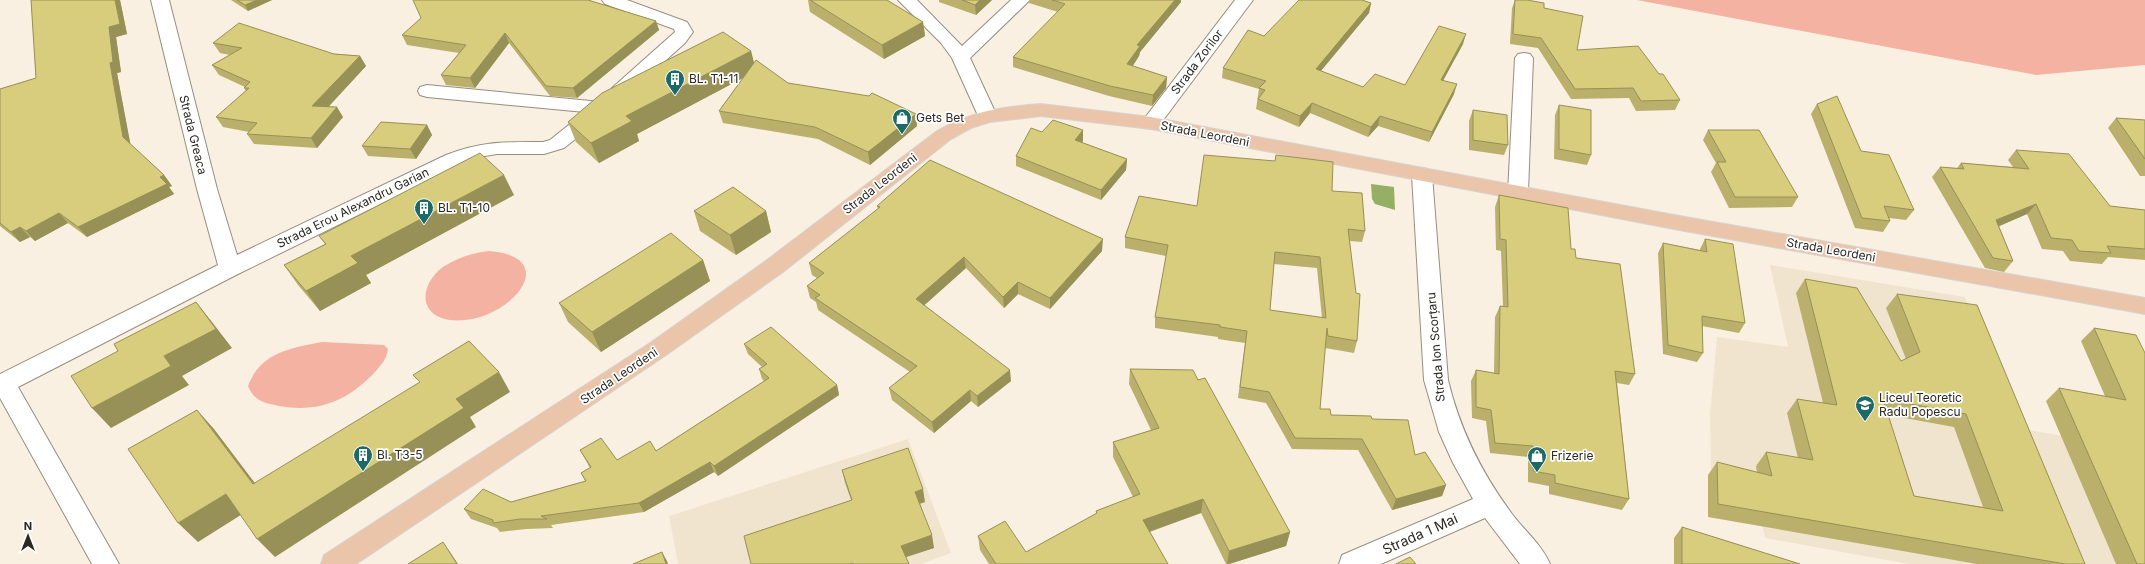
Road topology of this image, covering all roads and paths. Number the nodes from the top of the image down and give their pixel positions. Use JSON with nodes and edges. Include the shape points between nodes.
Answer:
{"nodes":[{"id":1,"x":160,"y":0,"type":"edge"},
{"id":2,"x":610,"y":0,"type":"edge"},
{"id":3,"x":907,"y":0,"type":"edge"},
{"id":4,"x":1021,"y":0,"type":"edge"},
{"id":5,"x":1244,"y":0,"type":"edge"},
{"id":6,"x":961,"y":57,"type":"junction"},
{"id":7,"x":1524,"y":58,"type":"dead end"},
{"id":8,"x":426,"y":91,"type":"dead end"},
{"id":9,"x":601,"y":108,"type":"junction"},
{"id":10,"x":987,"y":116,"type":"junction"},
{"id":11,"x":1151,"y":123,"type":"junction"},
{"id":12,"x":1422,"y":175,"type":"junction"},
{"id":13,"x":1518,"y":192,"type":"junction"},
{"id":14,"x":230,"y":268,"type":"junction"},
{"id":15,"x":2145,"y":306,"type":"edge"},
{"id":16,"x":2,"y":384,"type":"edge"},
{"id":17,"x":1488,"y":504,"type":"junction"},
{"id":18,"x":106,"y":564,"type":"edge"},
{"id":19,"x":334,"y":564,"type":"edge"},
{"id":20,"x":1352,"y":564,"type":"edge"},
{"id":21,"x":1537,"y":564,"type":"edge"}],
"edges":[{"from":1,"to":14,"type":"street","name":"Strada Greaca","via":[[207,189]]},
{"from":2,"to":9,"type":"street","name":"Strada Erou Alexandru Garian","via":[[681,26],[684,32]]},
{"from":3,"to":6,"type":"street","via":[[947,39]]},
{"from":4,"to":6,"type":"street"},
{"from":5,"to":11,"type":"street","name":"Strada Zorilor"},
{"from":6,"to":10,"type":"street"},
{"from":7,"to":13,"type":"street"},
{"from":8,"to":9,"type":"street"},
{"from":9,"to":14,"type":"street","name":"Strada Erou Alexandru Garian","via":[[567,138],[556,144],[544,148],[497,148],[476,151],[431,170]]},
{"from":10,"to":11,"type":"main road","name":"Strada Leordeni","via":[[1041,110]]},
{"from":10,"to":19,"type":"main road","name":"Strada Leordeni","via":[[944,135],[775,266],[658,349]]},
{"from":11,"to":12,"type":"main road","name":"Strada Leordeni"},
{"from":12,"to":13,"type":"main road","name":"Strada Leordeni"},
{"from":12,"to":17,"type":"street","name":"Strada Ion Scorțaru","via":[[1436,380],[1442,409],[1453,441]]},
{"from":13,"to":15,"type":"main road","name":"Strada Leordeni"},
{"from":14,"to":16,"type":"street","name":"Strada Erou Alexandru Garian"},
{"from":16,"to":18,"type":"street"},
{"from":17,"to":20,"type":"street","name":"Strada 1 Mai"},
{"from":17,"to":21,"type":"street","name":"Strada Ion Scorțaru"}]}
